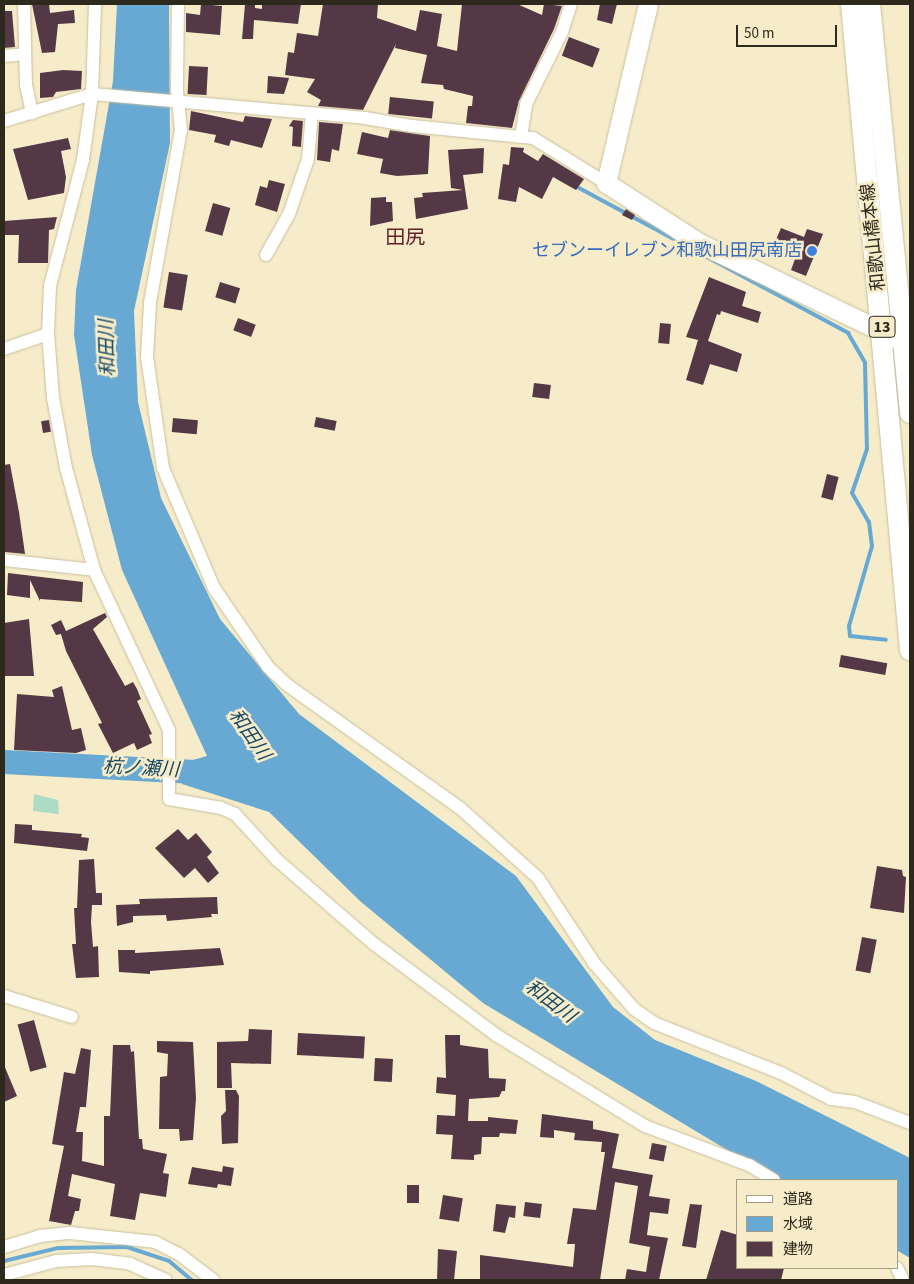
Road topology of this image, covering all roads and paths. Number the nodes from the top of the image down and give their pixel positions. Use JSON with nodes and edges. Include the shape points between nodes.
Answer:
{"nodes":[{"id":1,"x":24,"y":4,"type":"edge"},
{"id":2,"x":95,"y":4,"type":"edge"},
{"id":3,"x":178,"y":4,"type":"edge"},
{"id":4,"x":570,"y":4,"type":"edge"},
{"id":5,"x":648,"y":4,"type":"edge"},
{"id":6,"x":850,"y":4,"type":"edge"},
{"id":7,"x":870,"y":4,"type":"edge"},
{"id":8,"x":25,"y":54,"type":"junction"},
{"id":9,"x":4,"y":56,"type":"edge"},
{"id":10,"x":97,"y":95,"type":"junction"},
{"id":11,"x":175,"y":100,"type":"junction"},
{"id":12,"x":32,"y":113,"type":"junction"},
{"id":13,"x":312,"y":113,"type":"junction"},
{"id":14,"x":4,"y":122,"type":"edge"},
{"id":15,"x":521,"y":137,"type":"junction"},
{"id":16,"x":606,"y":183,"type":"junction"},
{"id":17,"x":266,"y":255,"type":"dead end"},
{"id":18,"x":883,"y":330,"type":"junction"},
{"id":19,"x":48,"y":334,"type":"junction"},
{"id":20,"x":907,"y":344,"type":"edge"},
{"id":21,"x":4,"y":348,"type":"edge"},
{"id":22,"x":910,"y":412,"type":"edge"},
{"id":23,"x":4,"y":560,"type":"edge"},
{"id":24,"x":94,"y":570,"type":"junction"},
{"id":25,"x":910,"y":650,"type":"edge"},
{"id":26,"x":4,"y":996,"type":"edge"},
{"id":27,"x":72,"y":1018,"type":"dead end"},
{"id":28,"x":910,"y":1123,"type":"edge"},
{"id":29,"x":772,"y":1179,"type":"edge"},
{"id":30,"x":4,"y":1247,"type":"edge"},
{"id":31,"x":898,"y":1269,"type":"edge"},
{"id":32,"x":4,"y":1275,"type":"edge"},
{"id":33,"x":166,"y":1280,"type":"edge"},
{"id":34,"x":212,"y":1280,"type":"edge"},
{"id":35,"x":904,"y":1280,"type":"edge"}],
"edges":[{"from":1,"to":8,"type":"street"},
{"from":2,"to":10,"type":"street"},
{"from":3,"to":11,"type":"street"},
{"from":4,"to":15,"type":"street","via":[[562,32],[526,104]]},
{"from":5,"to":16,"type":"street"},
{"from":6,"to":18,"type":"main road","name":"和歌山橋本線","number":"13"},
{"from":7,"to":20,"type":"main road","name":"和歌山橋本線","number":"13"},
{"from":8,"to":9,"type":"street"},
{"from":8,"to":12,"type":"street"},
{"from":10,"to":11,"type":"street"},
{"from":10,"to":12,"type":"street"},
{"from":10,"to":19,"type":"street","via":[[50,286]]},
{"from":11,"to":13,"type":"street"},
{"from":11,"to":28,"type":"street","via":[[181,130],[150,303],[147,357],[154,419],[163,468],[214,588],[268,667],[286,684],[460,808],[538,878],[594,963],[634,1009],[654,1023],[781,1072],[831,1099],[855,1102]]},
{"from":12,"to":14,"type":"street"},
{"from":13,"to":15,"type":"street"},
{"from":13,"to":17,"type":"street","via":[[308,160],[289,214]]},
{"from":15,"to":16,"type":"street","via":[[545,143]]},
{"from":16,"to":18,"type":"street","via":[[699,243]]},
{"from":18,"to":20,"type":"street"},
{"from":18,"to":25,"type":"main road","name":"和歌山橋本線","number":"13"},
{"from":19,"to":21,"type":"street"},
{"from":19,"to":24,"type":"street","via":[[56,416]]},
{"from":20,"to":22,"type":"main road","name":"和歌山橋本線","number":"13"},
{"from":23,"to":24,"type":"street"},
{"from":24,"to":29,"type":"street","via":[[169,730],[169,799],[221,808],[235,814],[278,860],[374,944],[496,1035],[645,1126],[749,1165]]},
{"from":26,"to":27,"type":"street"},
{"from":30,"to":34,"type":"street","via":[[40,1236],[70,1233],[155,1242],[180,1254]]},
{"from":31,"to":35,"type":"street"},
{"from":32,"to":33,"type":"street","via":[[56,1260],[92,1259],[130,1264]]}]}
